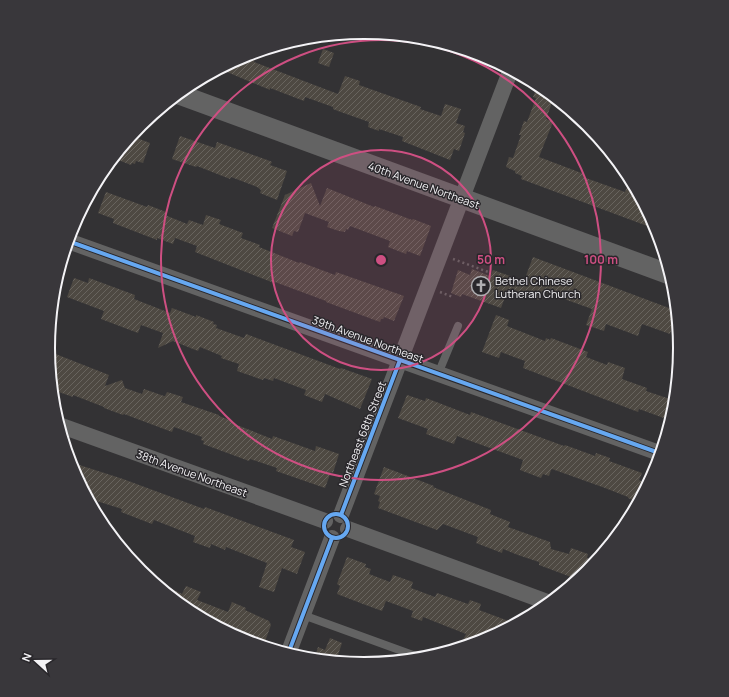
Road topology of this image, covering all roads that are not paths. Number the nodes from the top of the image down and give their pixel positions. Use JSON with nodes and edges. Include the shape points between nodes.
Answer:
{"nodes":[{"id":1,"x":509,"y":75,"type":"edge"},
{"id":2,"x":185,"y":97,"type":"edge"},
{"id":3,"x":462,"y":199,"type":"junction"},
{"id":4,"x":74,"y":243,"type":"edge"},
{"id":5,"x":664,"y":272,"type":"edge"},
{"id":6,"x":458,"y":326,"type":"dead end"},
{"id":7,"x":400,"y":360,"type":"junction"},
{"id":8,"x":438,"y":374,"type":"junction"},
{"id":9,"x":66,"y":427,"type":"edge"},
{"id":10,"x":656,"y":452,"type":"edge"},
{"id":11,"x":341,"y":515,"type":"junction"},
{"id":12,"x":325,"y":521,"type":"junction"},
{"id":13,"x":348,"y":529,"type":"junction"},
{"id":14,"x":332,"y":538,"type":"junction"},
{"id":15,"x":544,"y":601,"type":"edge"},
{"id":16,"x":303,"y":615,"type":"junction"},
{"id":17,"x":290,"y":649,"type":"edge"},
{"id":18,"x":411,"y":654,"type":"edge"}],
"edges":[{"from":1,"to":3,"type":"street","name":"Northeast 68th Street"},
{"from":2,"to":3,"type":"street","name":"40th Avenue Northeast"},
{"from":3,"to":5,"type":"street","name":"40th Avenue Northeast"},
{"from":3,"to":7,"type":"street","name":"Northeast 68th Street"},
{"from":4,"to":7,"type":"street","name":"39th Avenue Northeast"},
{"from":6,"to":8,"type":"lane"},
{"from":7,"to":8,"type":"street","name":"39th Avenue Northeast"},
{"from":7,"to":11,"type":"street","name":"Northeast 68th Street"},
{"from":8,"to":10,"type":"street","name":"39th Avenue Northeast"},
{"from":9,"to":12,"type":"street","name":"38th Avenue Northeast"},
{"from":11,"to":12,"type":"street","via":[[333,514]]},
{"from":11,"to":13,"type":"street","via":[[347,521]]},
{"from":12,"to":14,"type":"street","via":[[325,531]]},
{"from":13,"to":14,"type":"street","via":[[341,537]]},
{"from":13,"to":15,"type":"street"},
{"from":14,"to":16,"type":"street"},
{"from":16,"to":17,"type":"street"},
{"from":16,"to":18,"type":"lane"}]}
